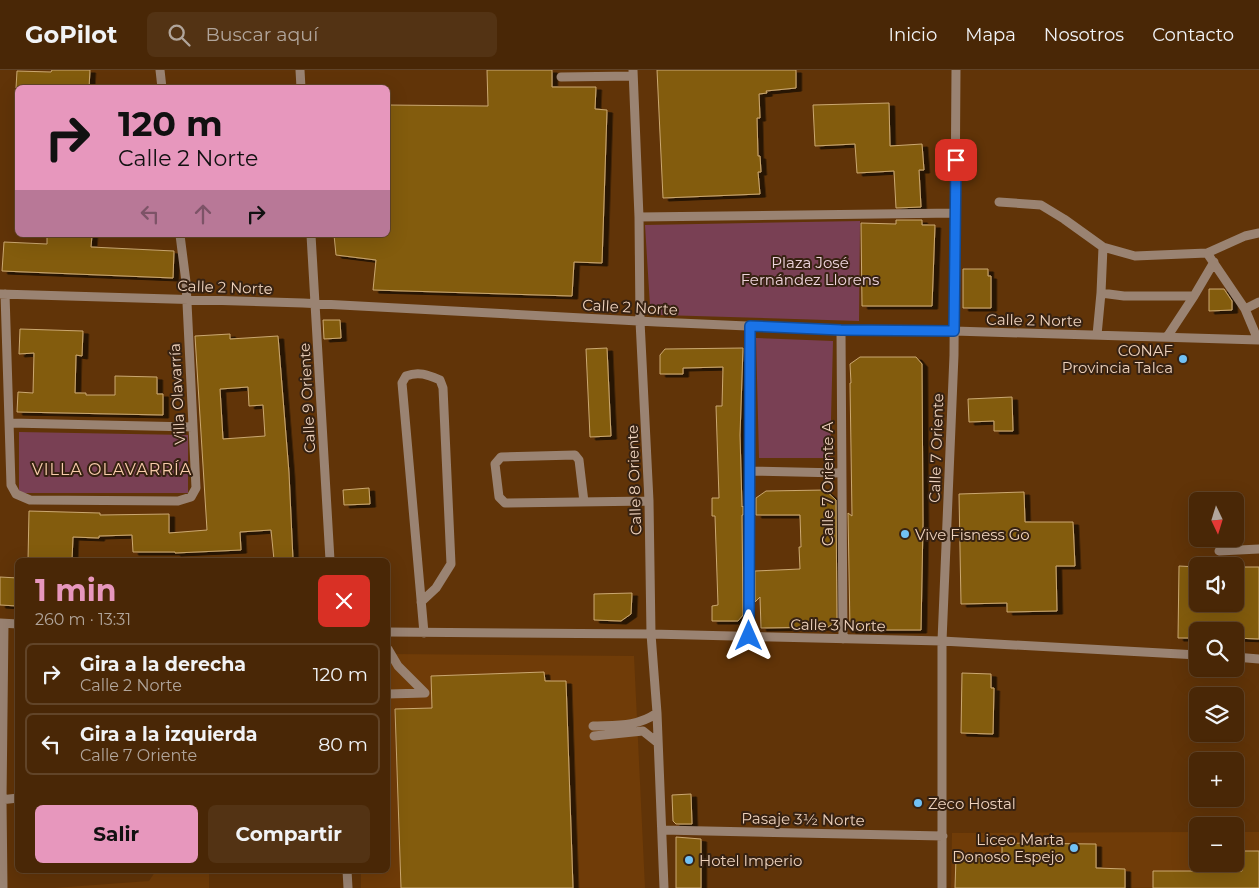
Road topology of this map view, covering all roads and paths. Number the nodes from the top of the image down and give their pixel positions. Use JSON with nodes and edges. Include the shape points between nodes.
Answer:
{"nodes":[{"id":1,"x":160,"y":70,"type":"edge"},
{"id":2,"x":300,"y":70,"type":"edge"},
{"id":3,"x":956,"y":70,"type":"edge"},
{"id":4,"x":633,"y":73,"type":"edge"},
{"id":5,"x":561,"y":77,"type":"dead end"},
{"id":6,"x":162,"y":85,"type":"edge"},
{"id":7,"x":301,"y":85,"type":"edge"},
{"id":8,"x":999,"y":202,"type":"dead end"},
{"id":9,"x":956,"y":213,"type":"junction"},
{"id":10,"x":639,"y":216,"type":"junction"},
{"id":11,"x":1259,"y":233,"type":"edge"},
{"id":12,"x":180,"y":237,"type":"edge"},
{"id":13,"x":311,"y":237,"type":"edge"},
{"id":14,"x":1103,"y":247,"type":"junction"},
{"id":15,"x":1207,"y":253,"type":"junction"},
{"id":16,"x":1214,"y":262,"type":"junction"},
{"id":17,"x":2,"y":294,"type":"edge"},
{"id":18,"x":1101,"y":294,"type":"junction"},
{"id":19,"x":1194,"y":296,"type":"junction"},
{"id":20,"x":186,"y":300,"type":"junction"},
{"id":21,"x":1259,"y":302,"type":"edge"},
{"id":22,"x":316,"y":304,"type":"junction"},
{"id":23,"x":1245,"y":308,"type":"junction"},
{"id":24,"x":640,"y":321,"type":"junction"},
{"id":25,"x":750,"y":326,"type":"junction"},
{"id":26,"x":841,"y":330,"type":"junction"},
{"id":27,"x":954,"y":331,"type":"junction"},
{"id":28,"x":1097,"y":335,"type":"junction"},
{"id":29,"x":1167,"y":337,"type":"junction"},
{"id":30,"x":1259,"y":340,"type":"edge"},
{"id":31,"x":10,"y":423,"type":"junction"},
{"id":32,"x":193,"y":427,"type":"junction"},
{"id":33,"x":749,"y":471,"type":"junction"},
{"id":34,"x":841,"y":473,"type":"junction"},
{"id":35,"x":649,"y":501,"type":"junction"},
{"id":36,"x":584,"y":502,"type":"junction"},
{"id":37,"x":1259,"y":549,"type":"edge"},
{"id":38,"x":1219,"y":551,"type":"dead end"},
{"id":39,"x":330,"y":558,"type":"edge"},
{"id":40,"x":421,"y":602,"type":"junction"},
{"id":41,"x":2,"y":624,"type":"edge"},
{"id":42,"x":15,"y":624,"type":"edge"},
{"id":43,"x":390,"y":632,"type":"edge"},
{"id":44,"x":424,"y":633,"type":"junction"},
{"id":45,"x":652,"y":634,"type":"junction"},
{"id":46,"x":749,"y":636,"type":"junction"},
{"id":47,"x":843,"y":639,"type":"junction"},
{"id":48,"x":942,"y":641,"type":"junction"},
{"id":49,"x":390,"y":652,"type":"edge"},
{"id":50,"x":1189,"y":655,"type":"edge"},
{"id":51,"x":1244,"y":658,"type":"edge"},
{"id":52,"x":1259,"y":659,"type":"edge"},
{"id":53,"x":390,"y":694,"type":"edge"},
{"id":54,"x":657,"y":713,"type":"junction"},
{"id":55,"x":593,"y":726,"type":"dead end"},
{"id":56,"x":594,"y":736,"type":"dead end"},
{"id":57,"x":658,"y":743,"type":"junction"},
{"id":58,"x":15,"y":798,"type":"edge"},
{"id":59,"x":1,"y":800,"type":"edge"},
{"id":60,"x":662,"y":830,"type":"junction"},
{"id":61,"x":943,"y":836,"type":"junction"},
{"id":62,"x":347,"y":873,"type":"edge"},
{"id":63,"x":3,"y":888,"type":"edge"},
{"id":64,"x":348,"y":888,"type":"edge"},
{"id":65,"x":664,"y":888,"type":"edge"},
{"id":66,"x":942,"y":888,"type":"edge"}],
"edges":[{"from":1,"to":6,"type":"street"},
{"from":2,"to":7,"type":"street"},
{"from":3,"to":9,"type":"street","name":"Calle 7 Oriente"},
{"from":4,"to":5,"type":"street"},
{"from":4,"to":10,"type":"street","name":"Calle 8 Oriente"},
{"from":8,"to":14,"type":"street","via":[[1041,206]]},
{"from":9,"to":10,"type":"street"},
{"from":9,"to":27,"type":"street","name":"Calle 7 Oriente"},
{"from":10,"to":24,"type":"street","name":"Calle 8 Oriente"},
{"from":11,"to":15,"type":"street"},
{"from":12,"to":20,"type":"street","name":"Villa Olavarría"},
{"from":13,"to":22,"type":"street","name":"Calle 9 Oriente"},
{"from":14,"to":15,"type":"street","via":[[1135,256]]},
{"from":14,"to":18,"type":"street"},
{"from":15,"to":16,"type":"street"},
{"from":16,"to":19,"type":"street"},
{"from":16,"to":23,"type":"street"},
{"from":17,"to":20,"type":"street","name":"Calle 2 Norte"},
{"from":17,"to":31,"type":"street","name":"Villa Olavarría"},
{"from":18,"to":19,"type":"street"},
{"from":18,"to":28,"type":"street"},
{"from":19,"to":29,"type":"street"},
{"from":20,"to":22,"type":"street","name":"Calle 2 Norte"},
{"from":20,"to":32,"type":"street","name":"Villa Olavarría"},
{"from":21,"to":23,"type":"street"},
{"from":22,"to":24,"type":"street","name":"Calle 2 Norte"},
{"from":22,"to":39,"type":"street","name":"Calle 9 Oriente"},
{"from":23,"to":30,"type":"street"},
{"from":24,"to":25,"type":"street","name":"Calle 2 Norte"},
{"from":24,"to":35,"type":"street","name":"Calle 8 Oriente"},
{"from":25,"to":26,"type":"street","name":"Calle 2 Norte"},
{"from":25,"to":33,"type":"street"},
{"from":26,"to":27,"type":"street","name":"Calle 2 Norte"},
{"from":26,"to":34,"type":"street","name":"Calle 7 Oriente A"},
{"from":27,"to":28,"type":"street","name":"Calle 2 Norte"},
{"from":27,"to":48,"type":"street","name":"Calle 7 Oriente"},
{"from":28,"to":29,"type":"street","name":"Calle 2 Norte"},
{"from":29,"to":30,"type":"street","name":"Calle 2 Norte"},
{"from":31,"to":32,"type":"street"},
{"from":31,"to":32,"type":"street","name":"Villa Olavarría","via":[[11,485],[16,494],[30,500],[178,501],[191,497],[196,488]]},
{"from":33,"to":34,"type":"street"},
{"from":33,"to":46,"type":"street"},
{"from":34,"to":47,"type":"street","name":"Calle 7 Oriente A"},
{"from":35,"to":36,"type":"street"},
{"from":35,"to":45,"type":"street","name":"Calle 8 Oriente"},
{"from":36,"to":36,"type":"street","via":[[505,503],[499,497],[495,464],[501,457],[575,455],[579,460]]},
{"from":37,"to":38,"type":"street"},
{"from":40,"to":40,"type":"street","via":[[402,383],[413,373],[440,380],[443,388],[451,564],[436,588]]},
{"from":40,"to":44,"type":"street"},
{"from":41,"to":42,"type":"street"},
{"from":41,"to":59,"type":"street"},
{"from":43,"to":44,"type":"street","name":"Calle 3 Norte"},
{"from":44,"to":45,"type":"street","name":"Calle 3 Norte"},
{"from":45,"to":46,"type":"street","name":"Calle 3 Norte"},
{"from":45,"to":54,"type":"street","name":"Calle 8 Oriente"},
{"from":46,"to":47,"type":"street","name":"Calle 3 Norte"},
{"from":47,"to":48,"type":"street","name":"Calle 3 Norte"},
{"from":48,"to":50,"type":"street","name":"Calle 3 Norte"},
{"from":48,"to":61,"type":"street","name":"Calle 7 Oriente"},
{"from":49,"to":53,"type":"street","via":[[398,666],[425,693]]},
{"from":51,"to":52,"type":"street"},
{"from":54,"to":55,"type":"street","via":[[634,724]]},
{"from":54,"to":57,"type":"street","name":"Calle 8 Oriente"},
{"from":56,"to":57,"type":"street","via":[[643,731]]},
{"from":57,"to":60,"type":"street","name":"Calle 8 Oriente"},
{"from":58,"to":59,"type":"street"},
{"from":59,"to":63,"type":"street"},
{"from":60,"to":61,"type":"street","name":"Pasaje 3½ Norte"},
{"from":60,"to":65,"type":"street","name":"Calle 8 Oriente"},
{"from":61,"to":66,"type":"street","name":"Calle 7 Oriente"},
{"from":62,"to":64,"type":"street"}]}
